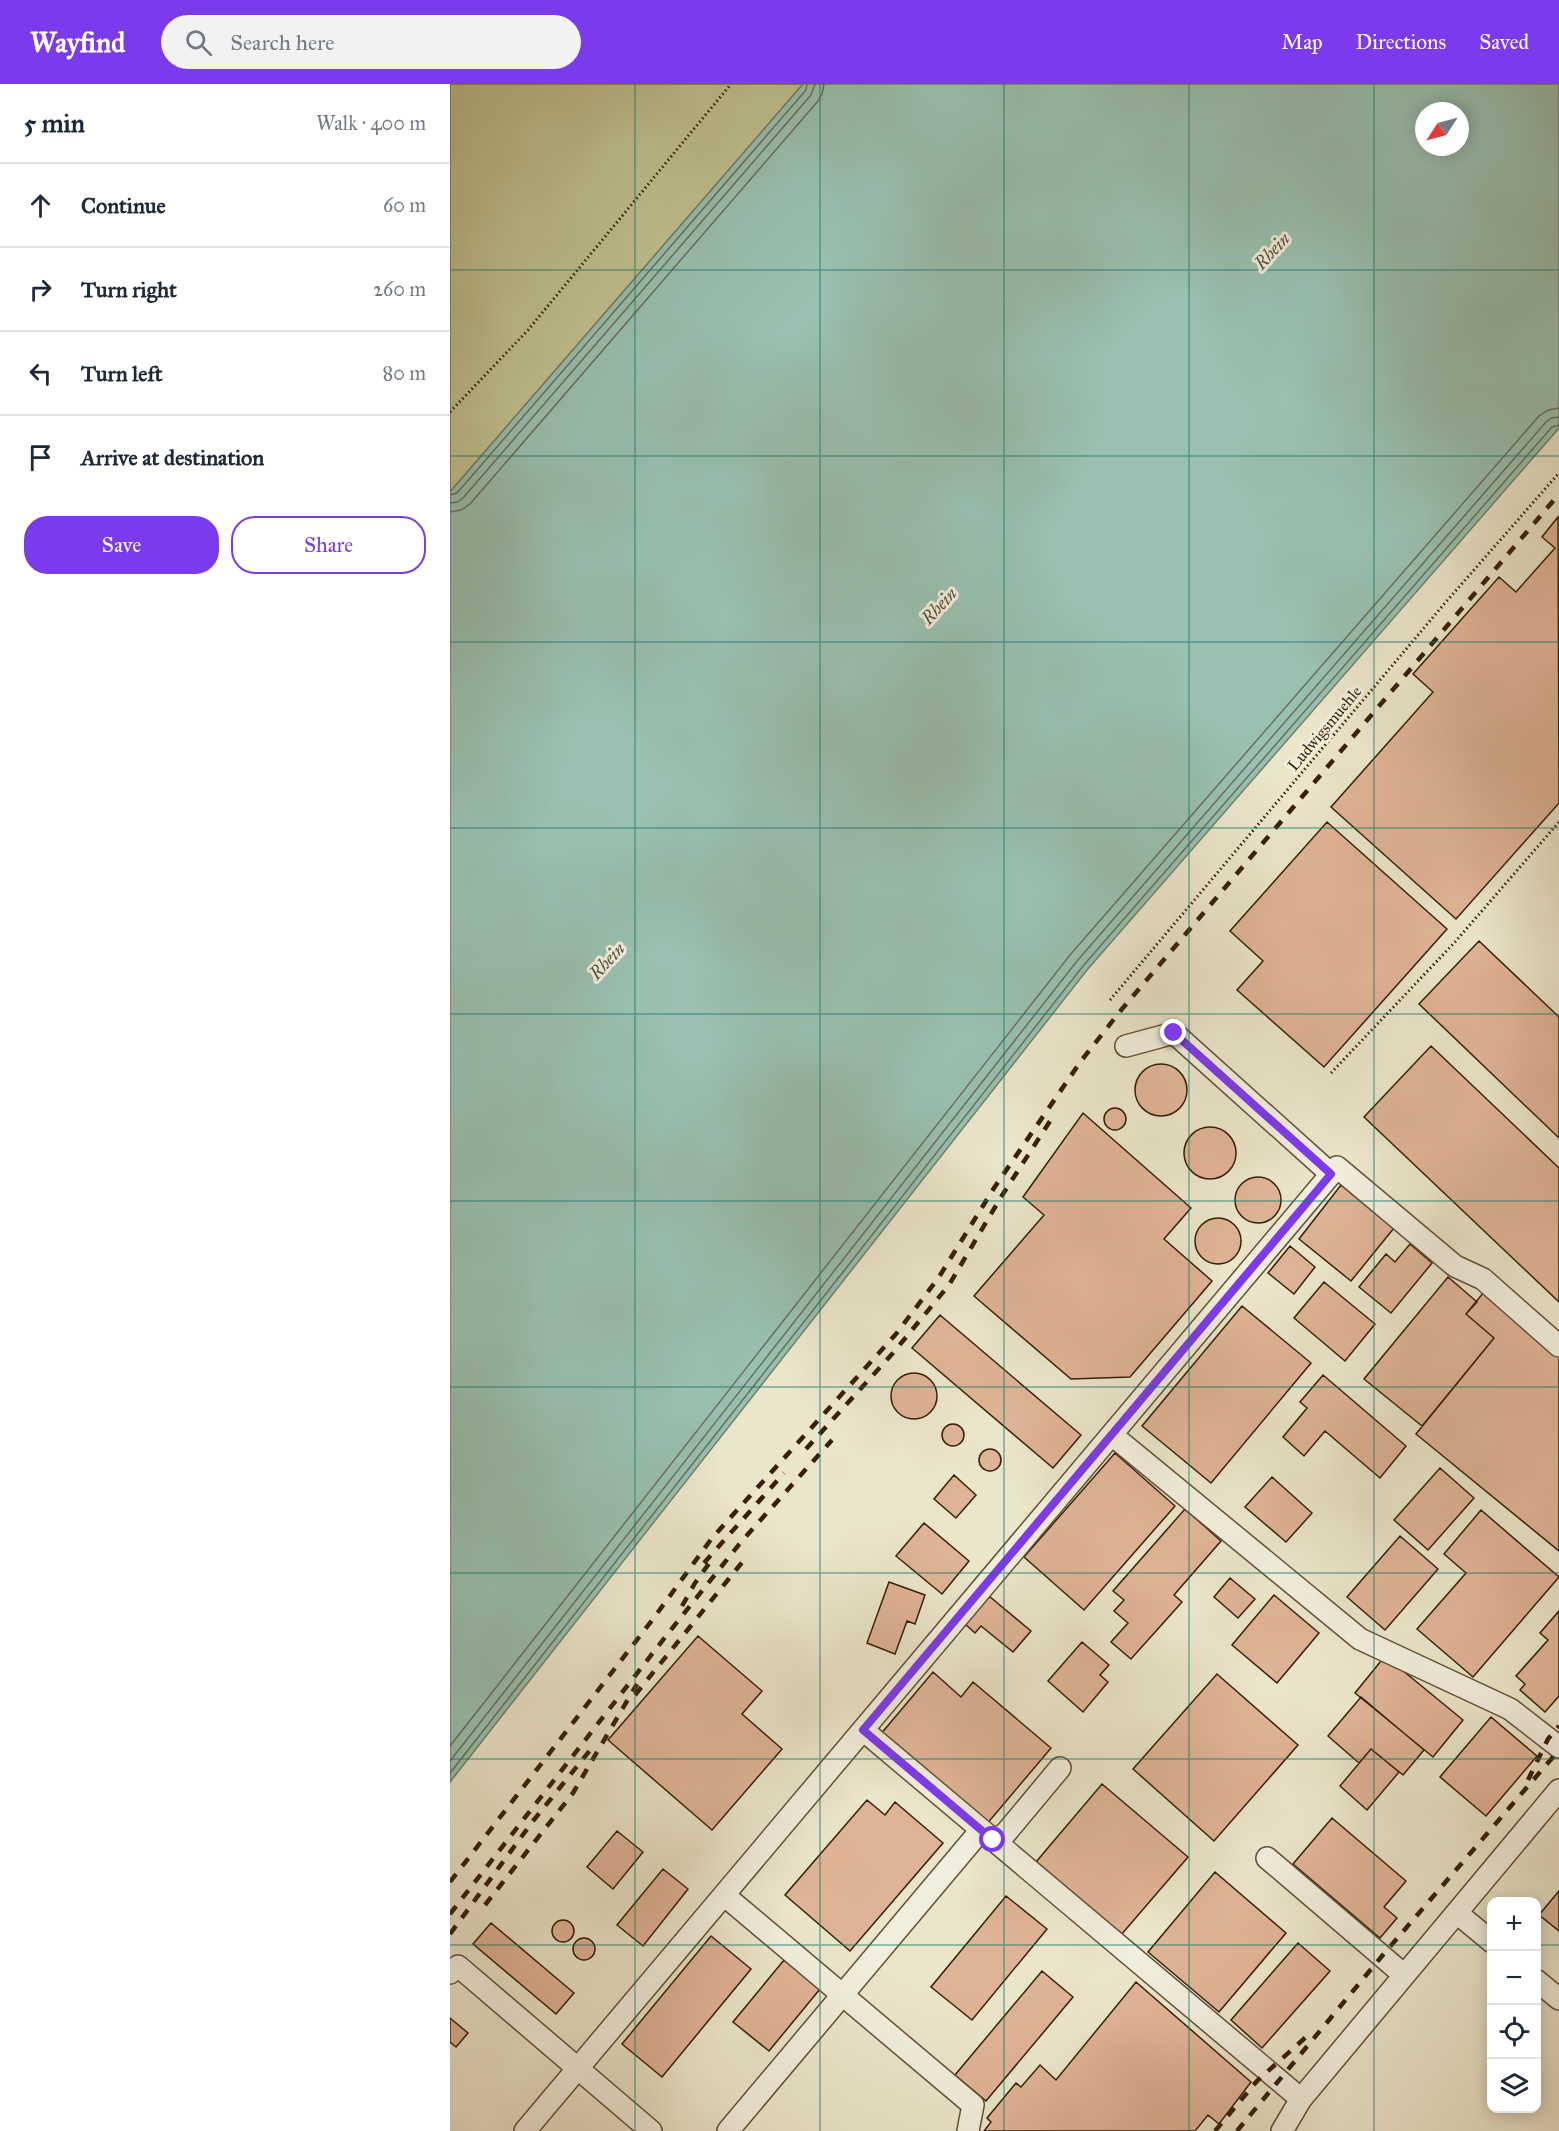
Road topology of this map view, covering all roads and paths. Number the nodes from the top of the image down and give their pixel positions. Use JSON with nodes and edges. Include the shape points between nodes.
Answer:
{"nodes":[{"id":1,"x":731,"y":84,"type":"edge"},
{"id":2,"x":450,"y":412,"type":"edge"},
{"id":3,"x":1559,"y":473,"type":"edge"},
{"id":4,"x":1559,"y":822,"type":"edge"},
{"id":5,"x":1110,"y":1000,"type":"dead end"},
{"id":6,"x":1126,"y":1046,"type":"dead end"},
{"id":7,"x":1331,"y":1073,"type":"dead end"},
{"id":8,"x":1331,"y":1174,"type":"junction"},
{"id":9,"x":1559,"y":1346,"type":"edge"},
{"id":10,"x":1112,"y":1435,"type":"junction"},
{"id":11,"x":863,"y":1730,"type":"junction"},
{"id":12,"x":1559,"y":1747,"type":"edge"},
{"id":13,"x":1060,"y":1768,"type":"dead end"},
{"id":14,"x":1559,"y":1790,"type":"edge"},
{"id":15,"x":987,"y":1835,"type":"junction"},
{"id":16,"x":1267,"y":1858,"type":"dead end"},
{"id":17,"x":724,"y":1895,"type":"junction"},
{"id":18,"x":1457,"y":1913,"type":"junction"},
{"id":19,"x":1487,"y":1939,"type":"edge"},
{"id":20,"x":450,"y":1973,"type":"edge"},
{"id":21,"x":1404,"y":1975,"type":"junction"},
{"id":22,"x":1541,"y":1984,"type":"edge"},
{"id":23,"x":843,"y":1995,"type":"junction"},
{"id":24,"x":1559,"y":1999,"type":"edge"},
{"id":25,"x":578,"y":2069,"type":"junction"},
{"id":26,"x":1301,"y":2099,"type":"junction"},
{"id":27,"x":525,"y":2131,"type":"edge"},
{"id":28,"x":651,"y":2131,"type":"edge"},
{"id":29,"x":728,"y":2131,"type":"edge"},
{"id":30,"x":968,"y":2131,"type":"edge"},
{"id":31,"x":1282,"y":2131,"type":"edge"}],
"edges":[{"from":1,"to":2,"type":"path","via":[[528,330]]},
{"from":3,"to":5,"type":"path","name":"Ludwigsmuehle"},
{"from":4,"to":7,"type":"path","via":[[1455,942]]},
{"from":6,"to":8,"type":"lane","via":[[1174,1033]]},
{"from":8,"to":9,"type":"lane","via":[[1337,1167],[1455,1266],[1483,1279]]},
{"from":8,"to":10,"type":"lane"},
{"from":10,"to":11,"type":"lane"},
{"from":10,"to":12,"type":"lane","via":[[1360,1639],[1510,1709]]},
{"from":11,"to":15,"type":"lane"},
{"from":11,"to":17,"type":"lane"},
{"from":13,"to":15,"type":"lane","via":[[1005,1834]]},
{"from":14,"to":18,"type":"lane"},
{"from":15,"to":23,"type":"lane"},
{"from":15,"to":26,"type":"lane"},
{"from":16,"to":21,"type":"lane"},
{"from":17,"to":23,"type":"lane"},
{"from":17,"to":25,"type":"lane"},
{"from":18,"to":19,"type":"lane"},
{"from":18,"to":21,"type":"lane"},
{"from":20,"to":25,"type":"lane","via":[[458,1966]]},
{"from":21,"to":26,"type":"lane"},
{"from":22,"to":24,"type":"lane"},
{"from":23,"to":29,"type":"lane"},
{"from":23,"to":30,"type":"lane","via":[[974,2105]]},
{"from":25,"to":27,"type":"lane"},
{"from":25,"to":28,"type":"lane"},
{"from":26,"to":31,"type":"lane"}]}
